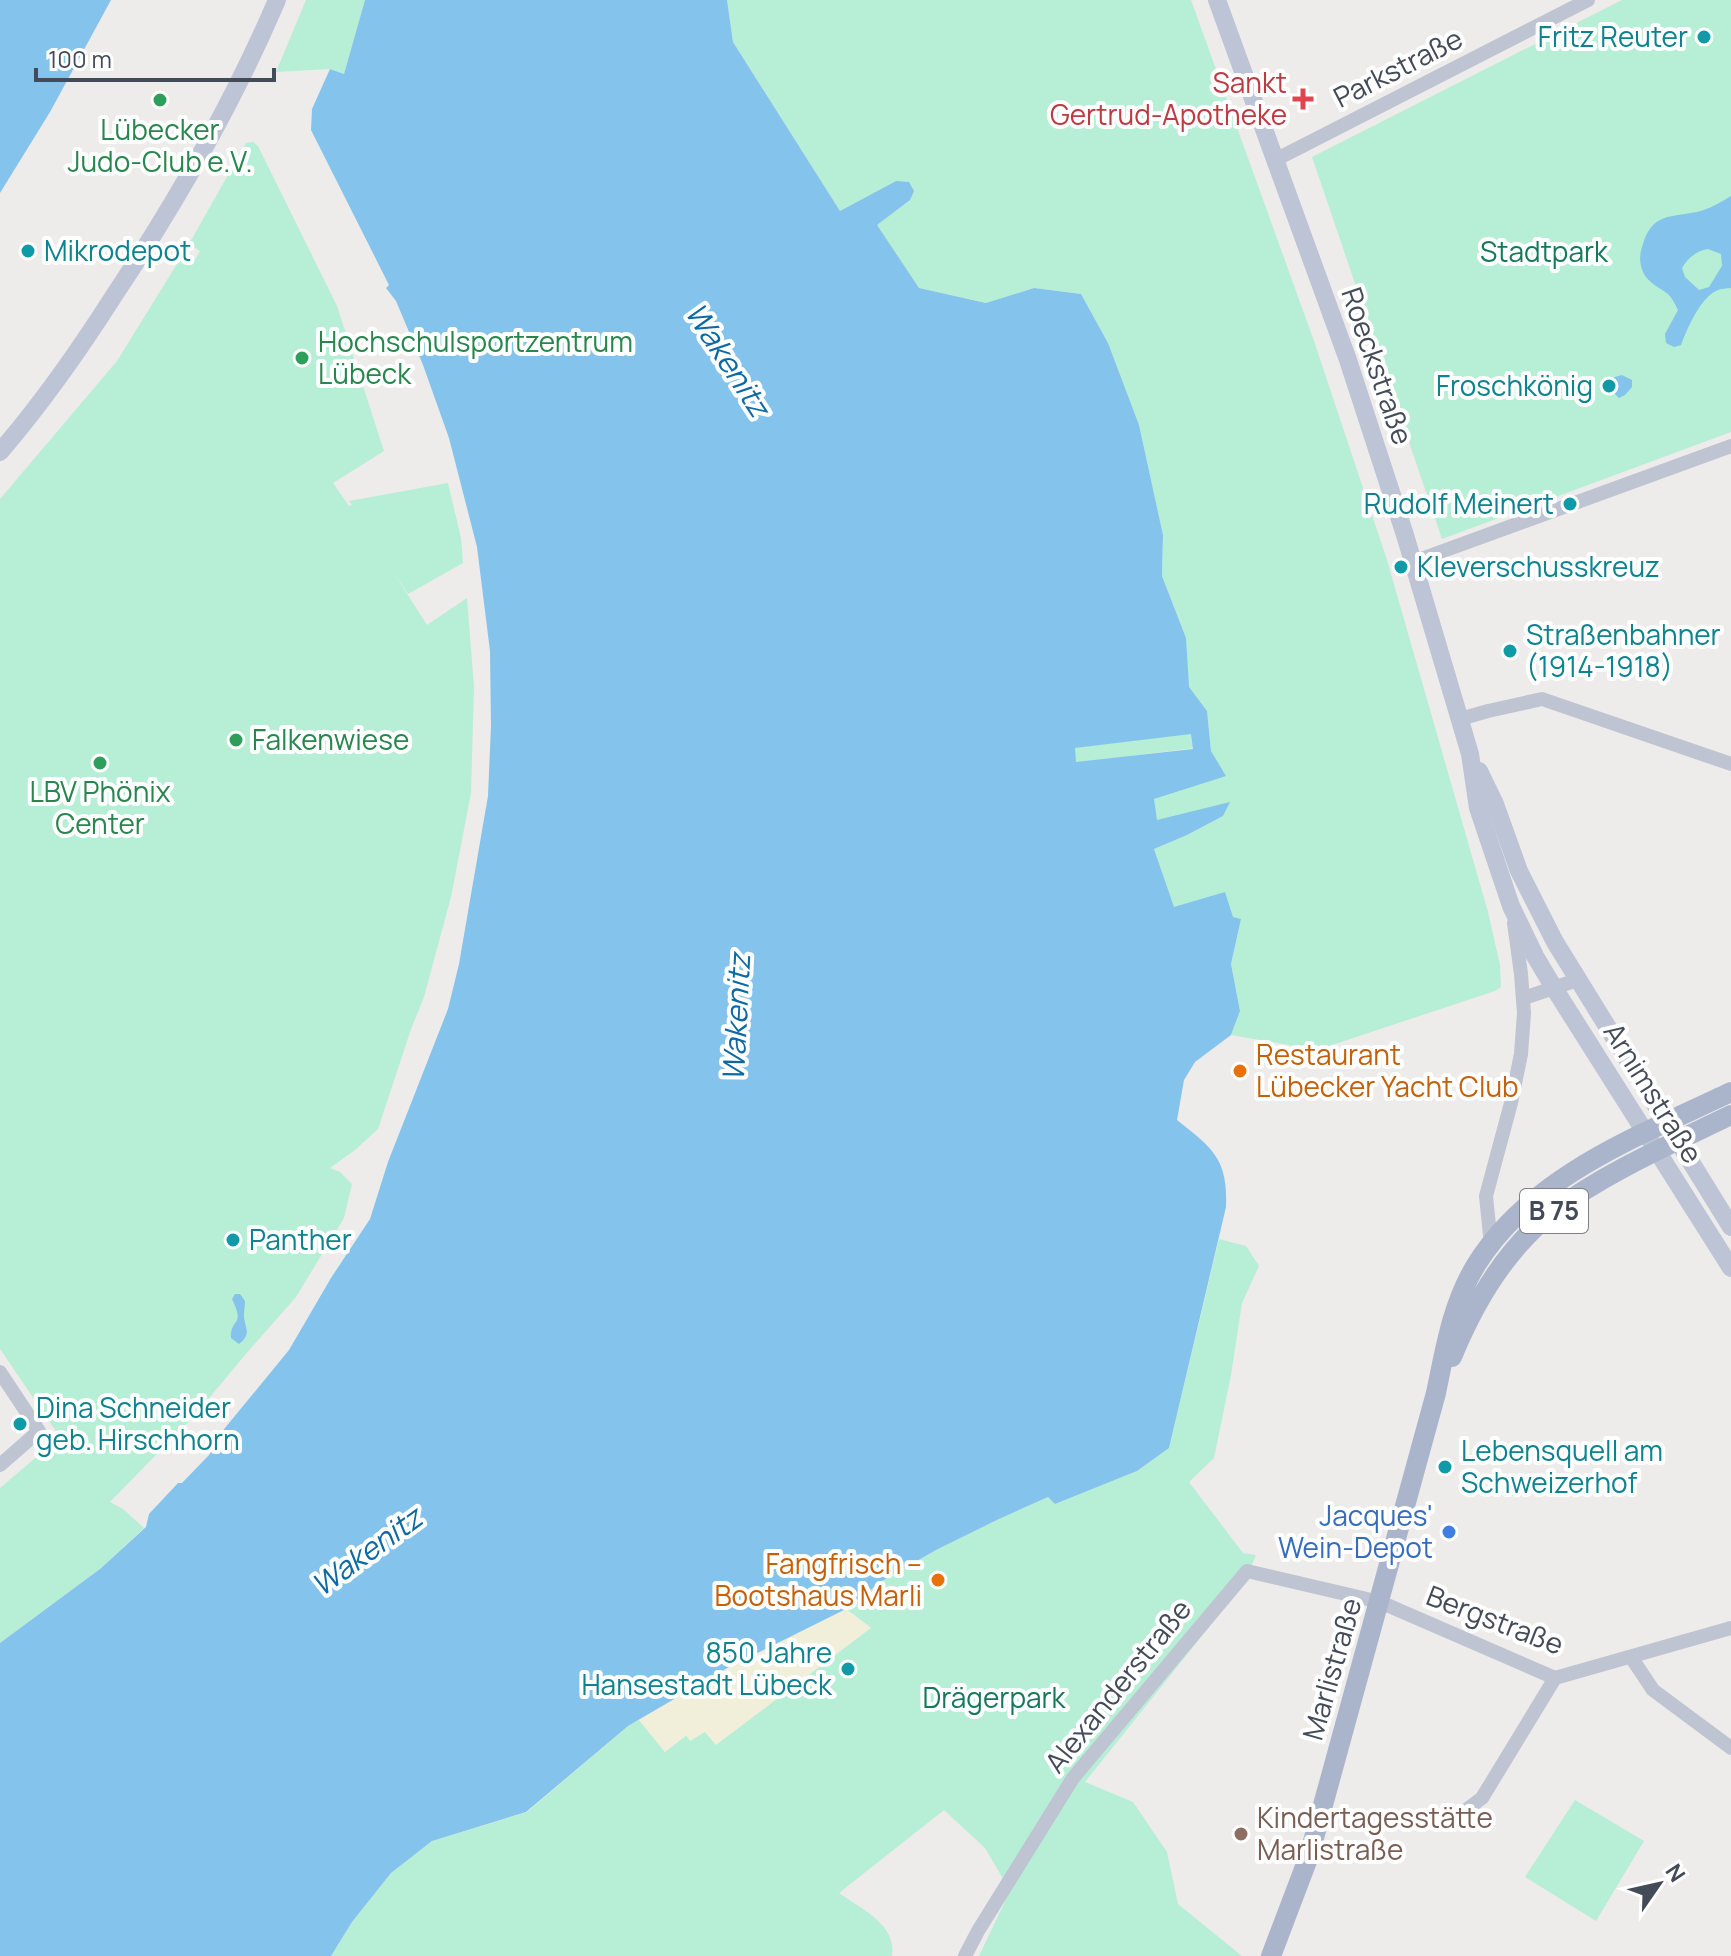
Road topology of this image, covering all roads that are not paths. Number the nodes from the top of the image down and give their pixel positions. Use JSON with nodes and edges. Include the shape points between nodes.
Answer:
{"nodes":[{"id":1,"x":277,"y":0,"type":"edge"},
{"id":2,"x":1217,"y":0,"type":"edge"},
{"id":3,"x":1588,"y":0,"type":"edge"},
{"id":4,"x":1275,"y":160,"type":"junction"},
{"id":5,"x":1731,"y":446,"type":"edge"},
{"id":6,"x":0,"y":452,"type":"edge"},
{"id":7,"x":1413,"y":562,"type":"junction"},
{"id":8,"x":1460,"y":719,"type":"junction"},
{"id":9,"x":1470,"y":754,"type":"junction"},
{"id":10,"x":1731,"y":764,"type":"edge"},
{"id":11,"x":1511,"y":906,"type":"junction"},
{"id":12,"x":1577,"y":980,"type":"junction"},
{"id":13,"x":1554,"y":988,"type":"junction"},
{"id":14,"x":1524,"y":1005,"type":"junction"},
{"id":15,"x":1731,"y":1092,"type":"edge"},
{"id":16,"x":1731,"y":1115,"type":"edge"},
{"id":17,"x":1666,"y":1123,"type":"junction"},
{"id":18,"x":1645,"y":1133,"type":"junction"},
{"id":19,"x":1678,"y":1141,"type":"junction"},
{"id":20,"x":1657,"y":1152,"type":"junction"},
{"id":21,"x":1731,"y":1227,"type":"edge"},
{"id":22,"x":1491,"y":1245,"type":"junction"},
{"id":23,"x":1731,"y":1268,"type":"edge"},
{"id":24,"x":1470,"y":1298,"type":"junction"},
{"id":25,"x":0,"y":1372,"type":"edge"},
{"id":26,"x":0,"y":1465,"type":"edge"},
{"id":27,"x":1380,"y":1602,"type":"junction"},
{"id":28,"x":1731,"y":1628,"type":"edge"},
{"id":29,"x":1631,"y":1657,"type":"junction"},
{"id":30,"x":1555,"y":1678,"type":"junction"},
{"id":31,"x":1731,"y":1748,"type":"edge"},
{"id":32,"x":1466,"y":1810,"type":"dead end"},
{"id":33,"x":965,"y":1956,"type":"edge"},
{"id":34,"x":1271,"y":1956,"type":"edge"}],
"edges":[{"from":1,"to":6,"type":"main road","via":[[214,129],[149,242],[77,352]]},
{"from":2,"to":4,"type":"main road","name":"Roeckstraße"},
{"from":3,"to":4,"type":"street","name":"Parkstraße"},
{"from":4,"to":7,"type":"main road","name":"Roeckstraße","via":[[1348,360]]},
{"from":5,"to":7,"type":"street"},
{"from":7,"to":8,"type":"main road","name":"Roeckstraße"},
{"from":8,"to":9,"type":"main road","name":"Roeckstraße"},
{"from":8,"to":10,"type":"street","via":[[1542,699]]},
{"from":9,"to":11,"type":"main road","name":"Roeckstraße","via":[[1478,808]]},
{"from":9,"to":12,"type":"main road","name":"Roeckstraße","via":[[1519,871]]},
{"from":11,"to":13,"type":"main road","name":"Roeckstraße"},
{"from":11,"to":14,"type":"street","name":"Roeckstraße"},
{"from":12,"to":13,"type":"street"},
{"from":12,"to":17,"type":"main road","name":"Arnimstraße"},
{"from":13,"to":14,"type":"street"},
{"from":13,"to":18,"type":"main road","name":"Arnimstraße"},
{"from":14,"to":22,"type":"street","via":[[1521,1054],[1486,1196]]},
{"from":15,"to":17,"type":"main road","number":"B 75"},
{"from":16,"to":19,"type":"main road","number":"B 75"},
{"from":17,"to":18,"type":"main road","number":"B 75"},
{"from":17,"to":19,"type":"main road","name":"Arnimstraße"},
{"from":18,"to":20,"type":"main road","name":"Arnimstraße"},
{"from":18,"to":22,"type":"main road","number":"B 75","via":[[1577,1169],[1537,1198]]},
{"from":19,"to":20,"type":"main road","number":"B 75"},
{"from":19,"to":21,"type":"main road","name":"Arnimstraße"},
{"from":20,"to":23,"type":"main road","name":"Arnimstraße"},
{"from":20,"to":24,"type":"main road","number":"B 75","via":[[1551,1213]]},
{"from":22,"to":24,"type":"main road","number":"B 75","via":[[1475,1266]]},
{"from":24,"to":27,"type":"main road","name":"Marlistraße","number":"B 75","via":[[1436,1393]]},
{"from":25,"to":26,"type":"street","via":[[39,1431]]},
{"from":27,"to":30,"type":"street","name":"Bergstraße"},
{"from":27,"to":33,"type":"street","name":"Alexanderstraße","via":[[1247,1571],[1073,1778]]},
{"from":27,"to":34,"type":"main road","name":"Marlistraße","number":"B 75","via":[[1309,1856]]},
{"from":28,"to":29,"type":"street","name":"Bergstraße"},
{"from":29,"to":30,"type":"street","name":"Bergstraße"},
{"from":29,"to":31,"type":"street","via":[[1653,1690]]},
{"from":30,"to":32,"type":"street","via":[[1482,1798]]}]}
